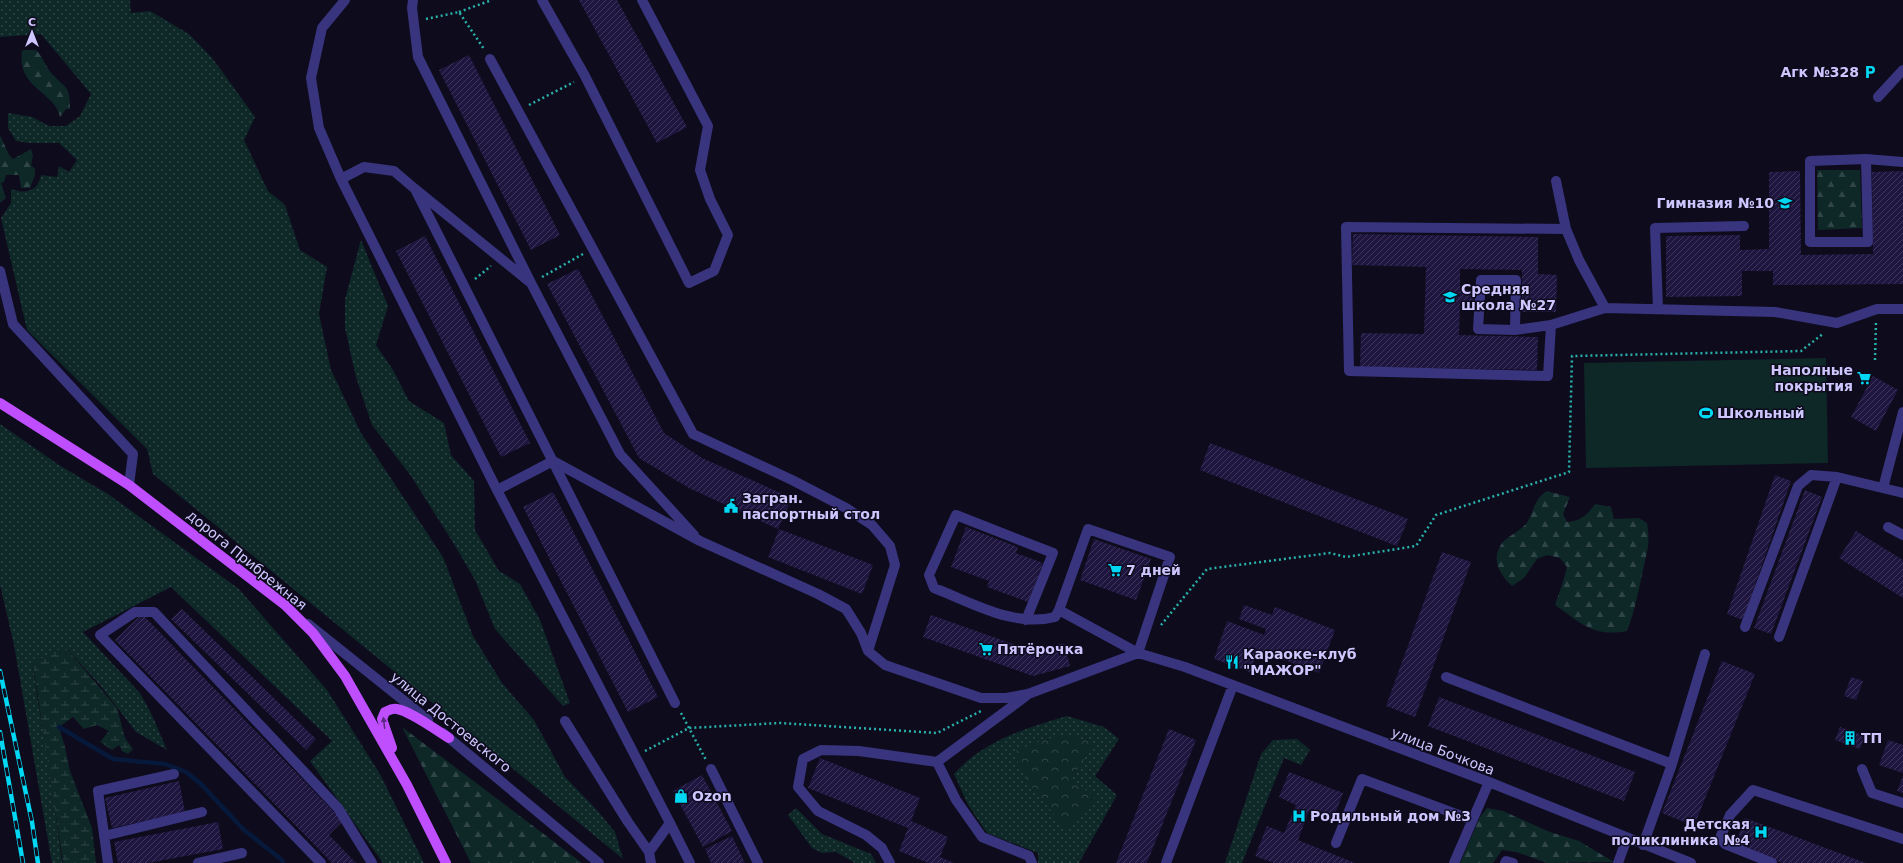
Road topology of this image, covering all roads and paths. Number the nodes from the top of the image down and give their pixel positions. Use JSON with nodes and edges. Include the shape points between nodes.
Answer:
{"nodes":[{"id":1,"x":345,"y":0,"type":"edge"},
{"id":2,"x":413,"y":0,"type":"edge"},
{"id":3,"x":492,"y":0,"type":"edge"},
{"id":4,"x":542,"y":0,"type":"edge"},
{"id":5,"x":642,"y":0,"type":"edge"},
{"id":6,"x":459,"y":12,"type":"junction"},
{"id":7,"x":414,"y":22,"type":"junction"},
{"id":8,"x":490,"y":59,"type":"joint"},
{"id":9,"x":1903,"y":70,"type":"edge"},
{"id":10,"x":563,"y":88,"type":"dead end"},
{"id":11,"x":1878,"y":97,"type":"dead end"},
{"id":12,"x":541,"y":99,"type":"dead end"},
{"id":13,"x":1866,"y":159,"type":"junction"},
{"id":14,"x":1903,"y":162,"type":"edge"},
{"id":15,"x":341,"y":179,"type":"junction"},
{"id":16,"x":1556,"y":181,"type":"dead end"},
{"id":17,"x":415,"y":188,"type":"junction"},
{"id":18,"x":1744,"y":226,"type":"dead end"},
{"id":19,"x":1566,"y":229,"type":"junction"},
{"id":20,"x":592,"y":248,"type":"junction"},
{"id":21,"x":501,"y":259,"type":"junction"},
{"id":22,"x":0,"y":271,"type":"edge"},
{"id":23,"x":531,"y":283,"type":"junction"},
{"id":24,"x":465,"y":287,"type":"junction"},
{"id":25,"x":1605,"y":308,"type":"junction"},
{"id":26,"x":1658,"y":309,"type":"junction"},
{"id":27,"x":1877,"y":309,"type":"junction"},
{"id":28,"x":1903,"y":309,"type":"edge"},
{"id":29,"x":1837,"y":323,"type":"junction"},
{"id":30,"x":1551,"y":325,"type":"junction"},
{"id":31,"x":1515,"y":330,"type":"junction"},
{"id":32,"x":1875,"y":360,"type":"dead end"},
{"id":33,"x":0,"y":403,"type":"edge"},
{"id":34,"x":1903,"y":412,"type":"edge"},
{"id":35,"x":553,"y":461,"type":"junction"},
{"id":36,"x":1838,"y":477,"type":"junction"},
{"id":37,"x":129,"y":485,"type":"junction"},
{"id":38,"x":1883,"y":488,"type":"junction"},
{"id":39,"x":497,"y":490,"type":"junction"},
{"id":40,"x":1903,"y":493,"type":"edge"},
{"id":41,"x":1888,"y":527,"type":"dead end"},
{"id":42,"x":1903,"y":535,"type":"edge"},
{"id":43,"x":700,"y":541,"type":"junction"},
{"id":44,"x":285,"y":605,"type":"junction"},
{"id":45,"x":1059,"y":610,"type":"junction"},
{"id":46,"x":1026,"y":620,"type":"junction"},
{"id":47,"x":1745,"y":627,"type":"dead end"},
{"id":48,"x":1158,"y":629,"type":"dead end"},
{"id":49,"x":1779,"y":637,"type":"dead end"},
{"id":50,"x":868,"y":651,"type":"junction"},
{"id":51,"x":1138,"y":653,"type":"junction"},
{"id":52,"x":1705,"y":654,"type":"dead end"},
{"id":53,"x":1446,"y":677,"type":"dead end"},
{"id":54,"x":1233,"y":685,"type":"junction"},
{"id":55,"x":1028,"y":694,"type":"junction"},
{"id":56,"x":675,"y":703,"type":"joint"},
{"id":57,"x":985,"y":708,"type":"dead end"},
{"id":58,"x":565,"y":721,"type":"dead end"},
{"id":59,"x":689,"y":728,"type":"junction"},
{"id":60,"x":449,"y":738,"type":"junction"},
{"id":61,"x":636,"y":756,"type":"junction"},
{"id":62,"x":937,"y":762,"type":"junction"},
{"id":63,"x":1672,"y":764,"type":"junction"},
{"id":64,"x":711,"y":769,"type":"joint"},
{"id":65,"x":1862,"y":769,"type":"dead end"},
{"id":66,"x":174,"y":774,"type":"dead end"},
{"id":67,"x":1489,"y":782,"type":"junction"},
{"id":68,"x":407,"y":785,"type":"junction"},
{"id":69,"x":1903,"y":803,"type":"edge"},
{"id":70,"x":202,"y":812,"type":"dead end"},
{"id":71,"x":1472,"y":820,"type":"junction"},
{"id":72,"x":670,"y":823,"type":"junction"},
{"id":73,"x":104,"y":836,"type":"junction"},
{"id":74,"x":1627,"y":838,"type":"junction"},
{"id":75,"x":1903,"y":839,"type":"edge"},
{"id":76,"x":1336,"y":844,"type":"dead end"},
{"id":77,"x":1643,"y":844,"type":"junction"},
{"id":78,"x":649,"y":852,"type":"junction"},
{"id":79,"x":242,"y":853,"type":"dead end"},
{"id":80,"x":108,"y":863,"type":"edge"},
{"id":81,"x":198,"y":863,"type":"edge"},
{"id":82,"x":321,"y":863,"type":"edge"},
{"id":83,"x":372,"y":863,"type":"edge"},
{"id":84,"x":446,"y":863,"type":"edge"},
{"id":85,"x":599,"y":863,"type":"edge"},
{"id":86,"x":651,"y":863,"type":"edge"},
{"id":87,"x":690,"y":863,"type":"edge"},
{"id":88,"x":758,"y":863,"type":"edge"},
{"id":89,"x":890,"y":863,"type":"edge"},
{"id":90,"x":1032,"y":863,"type":"edge"},
{"id":91,"x":1166,"y":863,"type":"edge"},
{"id":92,"x":1454,"y":863,"type":"edge"},
{"id":93,"x":1506,"y":863,"type":"edge"},
{"id":94,"x":1513,"y":863,"type":"edge"},
{"id":95,"x":1618,"y":863,"type":"edge"},
{"id":96,"x":1690,"y":863,"type":"edge"},
{"id":97,"x":1772,"y":863,"type":"edge"}],
"edges":[{"from":1,"to":15,"type":"street","via":[[322,28],[311,78],[319,128]]},
{"from":2,"to":7,"type":"street"},
{"from":3,"to":6,"type":"path"},
{"from":4,"to":5,"type":"street","via":[[585,76],[689,283],[714,271],[728,235],[710,199],[700,170],[708,126]]},
{"from":6,"to":7,"type":"path"},
{"from":6,"to":8,"type":"path"},
{"from":7,"to":23,"type":"street","via":[[418,57]]},
{"from":8,"to":20,"type":"street"},
{"from":9,"to":11,"type":"street"},
{"from":10,"to":12,"type":"path"},
{"from":13,"to":13,"type":"street","via":[[1868,242],[1810,242],[1810,161]]},
{"from":13,"to":14,"type":"street"},
{"from":15,"to":17,"type":"street","via":[[364,167],[394,171]]},
{"from":15,"to":39,"type":"street"},
{"from":16,"to":19,"type":"street"},
{"from":17,"to":21,"type":"street"},
{"from":17,"to":24,"type":"street"},
{"from":18,"to":26,"type":"street","via":[[1655,228]]},
{"from":19,"to":25,"type":"street","via":[[1579,260]]},
{"from":19,"to":30,"type":"street","via":[[1346,227],[1349,371],[1548,376]]},
{"from":20,"to":23,"type":"path"},
{"from":20,"to":50,"type":"street","via":[[693,434],[846,508],[872,525],[890,546],[896,565]]},
{"from":21,"to":23,"type":"street"},
{"from":21,"to":24,"type":"path"},
{"from":22,"to":37,"type":"street","via":[[13,324],[133,454]]},
{"from":23,"to":43,"type":"street","via":[[620,454]]},
{"from":24,"to":35,"type":"street"},
{"from":25,"to":26,"type":"street"},
{"from":25,"to":30,"type":"street"},
{"from":26,"to":29,"type":"street","via":[[1775,312]]},
{"from":27,"to":28,"type":"street"},
{"from":27,"to":29,"type":"street"},
{"from":27,"to":32,"type":"path"},
{"from":29,"to":48,"type":"path","via":[[1801,351],[1572,356],[1569,472],[1436,515],[1416,546],[1346,557],[1330,553],[1207,570]]},
{"from":30,"to":31,"type":"street"},
{"from":31,"to":31,"type":"street","via":[[1478,330],[1481,280],[1516,280]]},
{"from":33,"to":37,"type":"main road","name":"дорога Прибрежная"},
{"from":34,"to":38,"type":"street"},
{"from":35,"to":39,"type":"street"},
{"from":35,"to":43,"type":"street"},
{"from":35,"to":56,"type":"street"},
{"from":36,"to":38,"type":"street"},
{"from":36,"to":47,"type":"street","via":[[1811,475],[1798,486]]},
{"from":36,"to":49,"type":"street"},
{"from":37,"to":44,"type":"main road","name":"дорога Прибрежная"},
{"from":38,"to":40,"type":"street"},
{"from":39,"to":61,"type":"street"},
{"from":41,"to":42,"type":"street"},
{"from":43,"to":50,"type":"street","via":[[846,609],[861,633]]},
{"from":44,"to":60,"type":"street","name":"улица Достоевского"},
{"from":44,"to":68,"type":"main road","name":"дорога Прибрежная","via":[[313,633],[345,676]]},
{"from":45,"to":46,"type":"street","via":[[1055,617]]},
{"from":45,"to":51,"type":"street","name":"улица Бочкова"},
{"from":45,"to":51,"type":"street","via":[[1088,529],[1170,557]]},
{"from":46,"to":46,"type":"street","via":[[1004,615],[934,588],[929,575],[956,515],[1054,553]]},
{"from":50,"to":55,"type":"street","via":[[885,665],[981,698],[1006,698]]},
{"from":51,"to":54,"type":"street","name":"улица Бочкова"},
{"from":51,"to":55,"type":"street"},
{"from":52,"to":63,"type":"street"},
{"from":53,"to":63,"type":"street"},
{"from":54,"to":67,"type":"street","name":"улица Бочкова"},
{"from":54,"to":91,"type":"street"},
{"from":55,"to":62,"type":"street"},
{"from":56,"to":59,"type":"path"},
{"from":57,"to":59,"type":"path","via":[[937,733],[780,723]]},
{"from":58,"to":78,"type":"street"},
{"from":59,"to":61,"type":"path"},
{"from":59,"to":64,"type":"path"},
{"from":68,"to":60,"type":"main road","one_way":true,"via":[[386,734],[382,719],[385,712],[392,708],[398,709]]},
{"from":60,"to":85,"type":"street","name":"улица Достоевского"},
{"from":61,"to":72,"type":"street"},
{"from":62,"to":89,"type":"street","via":[[859,751],[821,750],[803,759],[798,787],[818,811],[866,834],[882,848]]},
{"from":62,"to":90,"type":"street","via":[[956,800],[982,837],[1029,856]]},
{"from":63,"to":77,"type":"street"},
{"from":64,"to":88,"type":"street"},
{"from":65,"to":69,"type":"street","via":[[1872,793]]},
{"from":66,"to":73,"type":"street","via":[[98,791]]},
{"from":67,"to":71,"type":"street"},
{"from":67,"to":74,"type":"street","name":"улица Бочкова"},
{"from":68,"to":84,"type":"main road","name":"дорога Прибрежная"},
{"from":70,"to":73,"type":"street"},
{"from":71,"to":76,"type":"street","via":[[1362,779]]},
{"from":71,"to":92,"type":"street"},
{"from":72,"to":78,"type":"street"},
{"from":72,"to":87,"type":"street"},
{"from":73,"to":80,"type":"street"},
{"from":74,"to":77,"type":"street","name":"улица Бочкова"},
{"from":74,"to":95,"type":"street"},
{"from":75,"to":97,"type":"street","via":[[1753,790],[1730,815],[1720,838],[1725,844]]},
{"from":77,"to":96,"type":"street","name":"улица Бочкова"},
{"from":78,"to":86,"type":"street"},
{"from":79,"to":81,"type":"street"},
{"from":82,"to":83,"type":"street","via":[[100,635],[135,612],[154,612],[338,808]]},
{"from":93,"to":94,"type":"street"}]}
